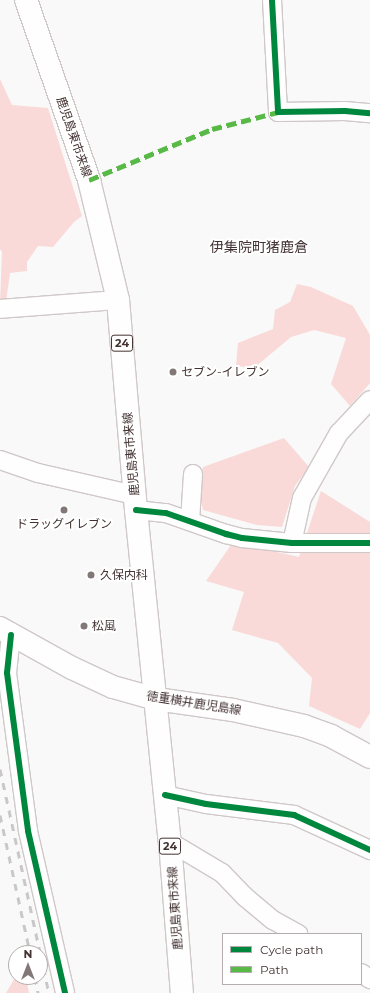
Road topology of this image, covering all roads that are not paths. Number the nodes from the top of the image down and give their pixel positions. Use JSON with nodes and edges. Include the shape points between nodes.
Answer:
{"nodes":[{"id":1,"x":26,"y":0,"type":"edge"},
{"id":2,"x":272,"y":0,"type":"edge"},
{"id":3,"x":370,"y":112,"type":"edge"},
{"id":4,"x":118,"y":300,"type":"junction"},
{"id":5,"x":0,"y":309,"type":"edge"},
{"id":6,"x":370,"y":400,"type":"edge"},
{"id":7,"x":0,"y":460,"type":"edge"},
{"id":8,"x":193,"y":474,"type":"dead end"},
{"id":9,"x":135,"y":502,"type":"junction"},
{"id":10,"x":190,"y":521,"type":"junction"},
{"id":11,"x":292,"y":543,"type":"junction"},
{"id":12,"x":370,"y":543,"type":"edge"},
{"id":13,"x":6,"y":632,"type":"edge"},
{"id":14,"x":156,"y":699,"type":"junction"},
{"id":15,"x":370,"y":757,"type":"edge"},
{"id":16,"x":165,"y":795,"type":"junction"},
{"id":17,"x":170,"y":842,"type":"junction"},
{"id":18,"x":370,"y":850,"type":"edge"},
{"id":19,"x":296,"y":933,"type":"edge"},
{"id":20,"x":66,"y":993,"type":"edge"},
{"id":21,"x":182,"y":993,"type":"edge"}],
"edges":[{"from":1,"to":4,"type":"main road","name":"鹿児島東市来線","number":"24","via":[[89,180]]},
{"from":2,"to":3,"type":"street","via":[[278,112]]},
{"from":4,"to":5,"type":"street"},
{"from":4,"to":9,"type":"main road","name":"鹿児島東市来線","number":"24"},
{"from":6,"to":11,"type":"street","via":[[339,433],[302,498]]},
{"from":7,"to":9,"type":"street"},
{"from":8,"to":10,"type":"street"},
{"from":9,"to":10,"type":"street"},
{"from":9,"to":14,"type":"main road","name":"鹿児島東市来線","number":"24"},
{"from":10,"to":11,"type":"street","via":[[242,538]]},
{"from":11,"to":12,"type":"street"},
{"from":13,"to":14,"type":"main road","name":"徳重横井鹿児島線","via":[[113,687]]},
{"from":13,"to":20,"type":"street","via":[[7,673],[28,832]]},
{"from":14,"to":15,"type":"main road","name":"徳重横井鹿児島線","via":[[288,721],[331,736]]},
{"from":14,"to":16,"type":"main road","name":"鹿児島東市来線","number":"24"},
{"from":16,"to":17,"type":"main road","name":"鹿児島東市来線","number":"24"},
{"from":16,"to":18,"type":"street","via":[[206,804],[294,815]]},
{"from":17,"to":19,"type":"street","via":[[222,873],[244,896],[273,920]]},
{"from":17,"to":21,"type":"main road","name":"鹿児島東市来線","number":"24"}]}
